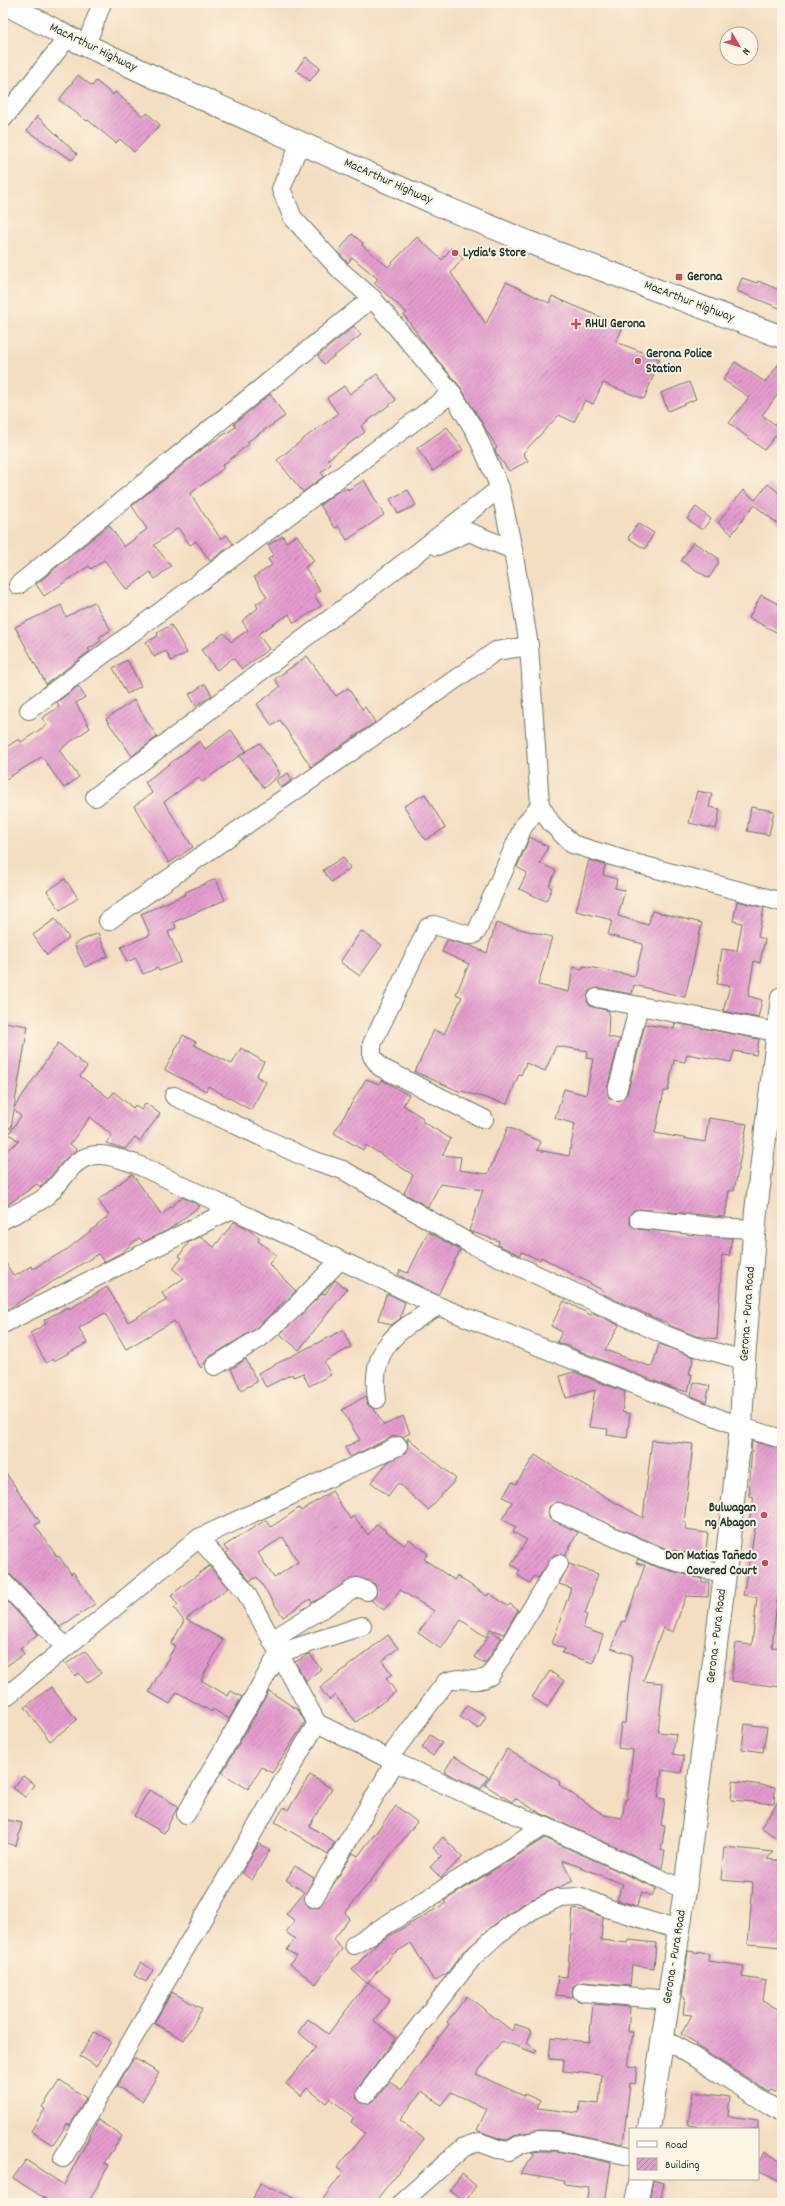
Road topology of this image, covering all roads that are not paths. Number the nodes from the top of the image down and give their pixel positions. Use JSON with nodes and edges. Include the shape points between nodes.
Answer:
{"nodes":[{"id":1,"x":4,"y":3,"type":"edge"},
{"id":2,"x":102,"y":3,"type":"edge"},
{"id":3,"x":77,"y":41,"type":"junction"},
{"id":4,"x":3,"y":118,"type":"edge"},
{"id":5,"x":300,"y":143,"type":"junction"},
{"id":6,"x":372,"y":298,"type":"junction"},
{"id":7,"x":782,"y":337,"type":"edge"},
{"id":8,"x":452,"y":393,"type":"junction"},
{"id":9,"x":500,"y":488,"type":"junction"},
{"id":10,"x":513,"y":550,"type":"junction"},
{"id":11,"x":417,"y":554,"type":"junction"},
{"id":12,"x":18,"y":585,"type":"dead end"},
{"id":13,"x":529,"y":646,"type":"junction"},
{"id":14,"x":29,"y":710,"type":"dead end"},
{"id":15,"x":94,"y":797,"type":"dead end"},
{"id":16,"x":540,"y":805,"type":"junction"},
{"id":17,"x":782,"y":902,"type":"edge"},
{"id":18,"x":108,"y":921,"type":"dead end"},
{"id":19,"x":597,"y":998,"type":"dead end"},
{"id":20,"x":782,"y":998,"type":"edge"},
{"id":21,"x":639,"y":1006,"type":"junction"},
{"id":22,"x":777,"y":1032,"type":"junction"},
{"id":23,"x":777,"y":1084,"type":"edge"},
{"id":24,"x":617,"y":1091,"type":"dead end"},
{"id":25,"x":174,"y":1096,"type":"dead end"},
{"id":26,"x":484,"y":1119,"type":"dead end"},
{"id":27,"x":232,"y":1209,"type":"junction"},
{"id":28,"x":639,"y":1219,"type":"dead end"},
{"id":29,"x":3,"y":1220,"type":"edge"},
{"id":30,"x":754,"y":1229,"type":"junction"},
{"id":31,"x":340,"y":1260,"type":"junction"},
{"id":32,"x":438,"y":1306,"type":"junction"},
{"id":33,"x":3,"y":1324,"type":"edge"},
{"id":34,"x":744,"y":1360,"type":"junction"},
{"id":35,"x":214,"y":1366,"type":"dead end"},
{"id":36,"x":377,"y":1400,"type":"dead end"},
{"id":37,"x":741,"y":1427,"type":"junction"},
{"id":38,"x":782,"y":1439,"type":"edge"},
{"id":39,"x":398,"y":1446,"type":"dead end"},
{"id":40,"x":558,"y":1512,"type":"dead end"},
{"id":41,"x":199,"y":1538,"type":"junction"},
{"id":42,"x":559,"y":1564,"type":"dead end"},
{"id":43,"x":725,"y":1574,"type":"junction"},
{"id":44,"x":3,"y":1582,"type":"edge"},
{"id":45,"x":367,"y":1591,"type":"dead end"},
{"id":46,"x":362,"y":1626,"type":"dead end"},
{"id":47,"x":65,"y":1647,"type":"junction"},
{"id":48,"x":275,"y":1647,"type":"junction"},
{"id":49,"x":3,"y":1699,"type":"edge"},
{"id":50,"x":317,"y":1723,"type":"junction"},
{"id":51,"x":392,"y":1761,"type":"junction"},
{"id":52,"x":186,"y":1814,"type":"dead end"},
{"id":53,"x":544,"y":1826,"type":"junction"},
{"id":54,"x":686,"y":1890,"type":"junction"},
{"id":55,"x":314,"y":1898,"type":"dead end"},
{"id":56,"x":679,"y":1930,"type":"junction"},
{"id":57,"x":354,"y":1945,"type":"dead end"},
{"id":58,"x":582,"y":1992,"type":"dead end"},
{"id":59,"x":668,"y":2000,"type":"junction"},
{"id":60,"x":662,"y":2037,"type":"junction"},
{"id":61,"x":366,"y":2094,"type":"dead end"},
{"id":62,"x":782,"y":2113,"type":"edge"},
{"id":63,"x":649,"y":2128,"type":"edge"},
{"id":64,"x":629,"y":2156,"type":"edge"},
{"id":65,"x":63,"y":2158,"type":"dead end"},
{"id":66,"x":641,"y":2180,"type":"edge"},
{"id":67,"x":401,"y":2203,"type":"edge"},
{"id":68,"x":636,"y":2203,"type":"edge"}],
"edges":[{"from":1,"to":3,"type":"main road","name":"MacArthur Highway"},
{"from":2,"to":3,"type":"street"},
{"from":3,"to":4,"type":"street"},
{"from":3,"to":5,"type":"main road","name":"MacArthur Highway"},
{"from":5,"to":6,"type":"street","via":[[282,189],[285,201],[298,223],[341,271]]},
{"from":5,"to":7,"type":"main road","name":"MacArthur Highway","via":[[528,242]]},
{"from":6,"to":8,"type":"street"},
{"from":6,"to":12,"type":"street"},
{"from":8,"to":9,"type":"street","via":[[475,431]]},
{"from":8,"to":14,"type":"street"},
{"from":9,"to":10,"type":"street"},
{"from":9,"to":11,"type":"street"},
{"from":10,"to":11,"type":"street","via":[[469,532]]},
{"from":10,"to":13,"type":"street"},
{"from":11,"to":15,"type":"street"},
{"from":13,"to":16,"type":"street"},
{"from":13,"to":18,"type":"street","via":[[496,651]]},
{"from":16,"to":17,"type":"street","via":[[551,823],[572,844]]},
{"from":16,"to":26,"type":"street","via":[[523,827],[473,935],[434,925],[428,927],[372,1044],[372,1056],[380,1068]]},
{"from":19,"to":21,"type":"street"},
{"from":20,"to":22,"type":"main road","name":"Gerona - Pura Road"},
{"from":21,"to":22,"type":"street"},
{"from":21,"to":24,"type":"street"},
{"from":22,"to":23,"type":"main road","name":"Gerona - Pura Road"},
{"from":23,"to":30,"type":"main road","name":"Gerona - Pura Road"},
{"from":25,"to":34,"type":"street","via":[[310,1159],[343,1170],[469,1243],[665,1335]]},
{"from":27,"to":29,"type":"street","via":[[136,1164],[107,1154],[96,1154],[83,1158],[43,1198]]},
{"from":27,"to":31,"type":"street"},
{"from":27,"to":33,"type":"street"},
{"from":28,"to":30,"type":"street"},
{"from":30,"to":34,"type":"main road","name":"Gerona - Pura Road"},
{"from":31,"to":32,"type":"street"},
{"from":31,"to":35,"type":"street","via":[[289,1313],[260,1338]]},
{"from":32,"to":36,"type":"street","via":[[405,1326],[391,1340],[379,1360],[374,1379]]},
{"from":32,"to":37,"type":"street"},
{"from":34,"to":37,"type":"main road","name":"Gerona - Pura Road"},
{"from":37,"to":38,"type":"street"},
{"from":37,"to":43,"type":"main road","name":"Gerona - Pura Road"},
{"from":39,"to":41,"type":"street"},
{"from":40,"to":43,"type":"street","via":[[659,1557]]},
{"from":41,"to":47,"type":"street"},
{"from":41,"to":48,"type":"street","via":[[245,1591]]},
{"from":42,"to":51,"type":"street","via":[[490,1676],[480,1682],[455,1678],[446,1682]]},
{"from":43,"to":54,"type":"main road","name":"Gerona - Pura Road"},
{"from":44,"to":47,"type":"street"},
{"from":45,"to":48,"type":"street","via":[[357,1587]]},
{"from":46,"to":48,"type":"street"},
{"from":47,"to":49,"type":"street"},
{"from":48,"to":50,"type":"street"},
{"from":48,"to":52,"type":"street"},
{"from":50,"to":51,"type":"street"},
{"from":50,"to":65,"type":"street"},
{"from":51,"to":53,"type":"street"},
{"from":51,"to":55,"type":"street"},
{"from":53,"to":54,"type":"street"},
{"from":53,"to":57,"type":"street"},
{"from":54,"to":56,"type":"main road","name":"Gerona - Pura Road"},
{"from":56,"to":59,"type":"main road","name":"Gerona - Pura Road"},
{"from":56,"to":61,"type":"street","via":[[581,1898],[558,1898],[531,1911],[497,1935],[473,1957]]},
{"from":58,"to":59,"type":"street"},
{"from":59,"to":60,"type":"main road","name":"Gerona - Pura Road"},
{"from":60,"to":62,"type":"street"},
{"from":60,"to":63,"type":"main road","name":"Gerona - Pura Road"},
{"from":64,"to":67,"type":"street","via":[[558,2141],[539,2140],[509,2150],[479,2142],[464,2146]]},
{"from":66,"to":68,"type":"main road"}]}
